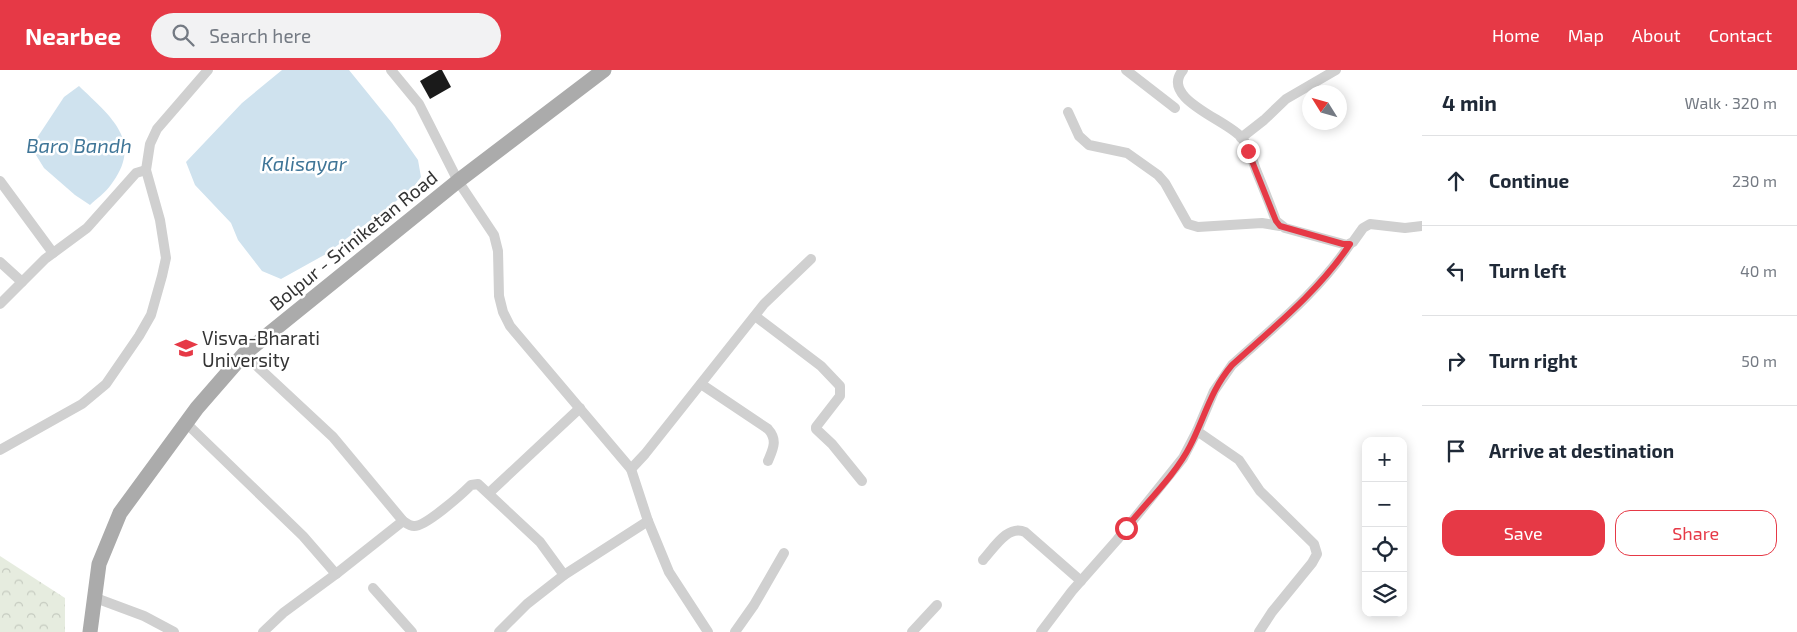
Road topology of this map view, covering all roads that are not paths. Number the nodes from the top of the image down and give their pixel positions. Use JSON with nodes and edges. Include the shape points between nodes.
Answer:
{"nodes":[{"id":1,"x":208,"y":70,"type":"edge"},
{"id":2,"x":392,"y":70,"type":"edge"},
{"id":3,"x":604,"y":70,"type":"edge"},
{"id":4,"x":1126,"y":70,"type":"edge"},
{"id":5,"x":1183,"y":70,"type":"edge"},
{"id":6,"x":1336,"y":70,"type":"edge"},
{"id":7,"x":1175,"y":108,"type":"dead end"},
{"id":8,"x":1068,"y":112,"type":"dead end"},
{"id":9,"x":1241,"y":138,"type":"junction"},
{"id":10,"x":146,"y":170,"type":"junction"},
{"id":11,"x":0,"y":181,"type":"edge"},
{"id":12,"x":458,"y":181,"type":"junction"},
{"id":13,"x":1280,"y":226,"type":"junction"},
{"id":14,"x":1422,"y":226,"type":"edge"},
{"id":15,"x":1350,"y":244,"type":"junction"},
{"id":16,"x":54,"y":253,"type":"junction"},
{"id":17,"x":811,"y":259,"type":"dead end"},
{"id":18,"x":0,"y":262,"type":"edge"},
{"id":19,"x":22,"y":282,"type":"junction"},
{"id":20,"x":0,"y":304,"type":"edge"},
{"id":21,"x":755,"y":316,"type":"junction"},
{"id":22,"x":244,"y":354,"type":"junction"},
{"id":23,"x":701,"y":384,"type":"junction"},
{"id":24,"x":580,"y":408,"type":"junction"},
{"id":25,"x":186,"y":423,"type":"junction"},
{"id":26,"x":1197,"y":430,"type":"junction"},
{"id":27,"x":0,"y":450,"type":"edge"},
{"id":28,"x":768,"y":461,"type":"dead end"},
{"id":29,"x":631,"y":468,"type":"junction"},
{"id":30,"x":862,"y":481,"type":"dead end"},
{"id":31,"x":489,"y":493,"type":"junction"},
{"id":32,"x":403,"y":521,"type":"junction"},
{"id":33,"x":648,"y":521,"type":"junction"},
{"id":34,"x":784,"y":553,"type":"dead end"},
{"id":35,"x":983,"y":560,"type":"dead end"},
{"id":36,"x":336,"y":574,"type":"junction"},
{"id":37,"x":564,"y":575,"type":"junction"},
{"id":38,"x":1081,"y":581,"type":"junction"},
{"id":39,"x":373,"y":588,"type":"dead end"},
{"id":40,"x":94,"y":597,"type":"junction"},
{"id":41,"x":937,"y":605,"type":"dead end"},
{"id":42,"x":706,"y":631,"type":"edge"},
{"id":43,"x":90,"y":632,"type":"edge"},
{"id":44,"x":174,"y":632,"type":"edge"},
{"id":45,"x":263,"y":632,"type":"edge"},
{"id":46,"x":412,"y":632,"type":"edge"},
{"id":47,"x":499,"y":632,"type":"edge"},
{"id":48,"x":735,"y":632,"type":"edge"},
{"id":49,"x":912,"y":632,"type":"edge"},
{"id":50,"x":1041,"y":632,"type":"edge"},
{"id":51,"x":1259,"y":632,"type":"edge"}],
"edges":[{"from":1,"to":10,"type":"street","via":[[157,129],[150,144]]},
{"from":2,"to":12,"type":"street","via":[[419,104]]},
{"from":3,"to":12,"type":"main road","name":"Bolpur - Sriniketan Road"},
{"from":4,"to":7,"type":"street"},
{"from":5,"to":9,"type":"street","via":[[1178,77],[1181,94]]},
{"from":6,"to":9,"type":"street","via":[[1286,99]]},
{"from":8,"to":13,"type":"street","via":[[1079,136],[1089,145],[1127,153],[1158,174],[1188,224],[1262,223]]},
{"from":9,"to":13,"type":"street"},
{"from":10,"to":16,"type":"street","via":[[136,173],[87,228]]},
{"from":10,"to":27,"type":"street","via":[[160,220],[166,258],[151,314],[106,384],[82,404]]},
{"from":11,"to":16,"type":"street"},
{"from":12,"to":22,"type":"main road","name":"Bolpur - Sriniketan Road"},
{"from":12,"to":24,"type":"street","via":[[494,235],[498,251],[499,296],[510,326]]},
{"from":13,"to":15,"type":"street"},
{"from":14,"to":15,"type":"street","via":[[1405,228],[1370,224]]},
{"from":15,"to":26,"type":"street","via":[[1338,264],[1303,301],[1232,365],[1208,402]]},
{"from":16,"to":19,"type":"street"},
{"from":17,"to":21,"type":"street"},
{"from":18,"to":19,"type":"street"},
{"from":19,"to":20,"type":"street"},
{"from":21,"to":23,"type":"street"},
{"from":21,"to":30,"type":"street","via":[[821,366],[840,386],[840,396],[816,429]]},
{"from":22,"to":25,"type":"main road","name":"Bolpur - Sriniketan Road"},
{"from":22,"to":32,"type":"street","via":[[332,437]]},
{"from":23,"to":28,"type":"street","via":[[773,434],[774,446]]},
{"from":23,"to":29,"type":"street"},
{"from":24,"to":29,"type":"street"},
{"from":24,"to":31,"type":"street"},
{"from":25,"to":36,"type":"street","via":[[303,536]]},
{"from":25,"to":40,"type":"main road","name":"Bolpur - Sriniketan Road","via":[[120,514],[98,564]]},
{"from":26,"to":38,"type":"street","via":[[1173,471]]},
{"from":26,"to":51,"type":"street","via":[[1239,460],[1260,491],[1317,549],[1312,563]]},
{"from":29,"to":33,"type":"street"},
{"from":31,"to":32,"type":"street","via":[[473,484],[420,525],[413,526]]},
{"from":31,"to":37,"type":"street","via":[[540,542]]},
{"from":32,"to":36,"type":"street"},
{"from":33,"to":37,"type":"street"},
{"from":33,"to":42,"type":"street","via":[[669,572]]},
{"from":34,"to":48,"type":"street"},
{"from":35,"to":38,"type":"street","via":[[1007,534],[1020,530]]},
{"from":36,"to":45,"type":"street"},
{"from":37,"to":47,"type":"street","via":[[527,604]]},
{"from":38,"to":50,"type":"street"},
{"from":39,"to":46,"type":"street"},
{"from":40,"to":43,"type":"main road","name":"Bolpur - Sriniketan Road"},
{"from":40,"to":44,"type":"street","via":[[144,616]]},
{"from":41,"to":49,"type":"street"}]}
